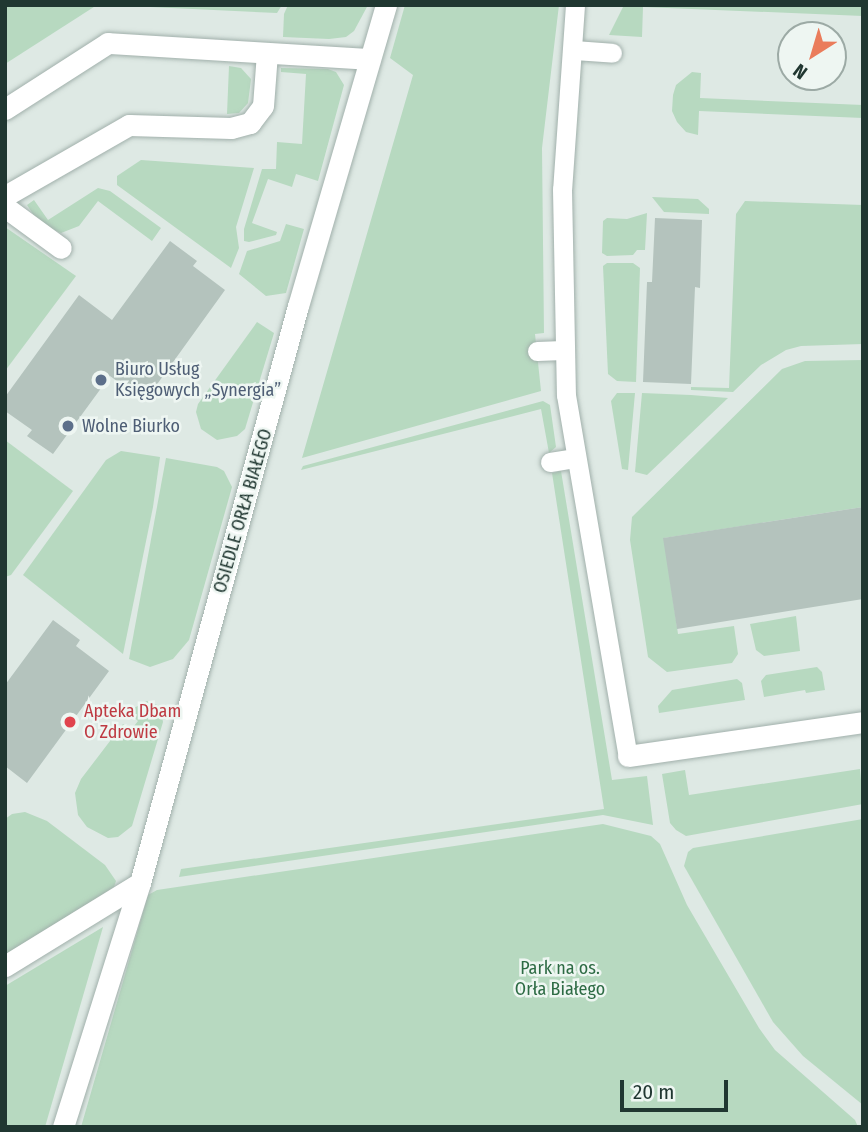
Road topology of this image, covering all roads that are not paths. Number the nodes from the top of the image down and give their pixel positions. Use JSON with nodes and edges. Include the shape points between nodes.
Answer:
{"nodes":[{"id":1,"x":386,"y":5,"type":"edge"},
{"id":2,"x":575,"y":5,"type":"edge"},
{"id":3,"x":573,"y":50,"type":"junction"},
{"id":4,"x":267,"y":53,"type":"junction"},
{"id":5,"x":612,"y":53,"type":"dead end"},
{"id":6,"x":370,"y":59,"type":"junction"},
{"id":7,"x":5,"y":109,"type":"edge"},
{"id":8,"x":5,"y":196,"type":"edge"},
{"id":9,"x":5,"y":207,"type":"edge"},
{"id":10,"x":61,"y":248,"type":"dead end"},
{"id":11,"x":563,"y":350,"type":"junction"},
{"id":12,"x":537,"y":351,"type":"dead end"},
{"id":13,"x":576,"y":458,"type":"junction"},
{"id":14,"x":550,"y":462,"type":"dead end"},
{"id":15,"x":863,"y":722,"type":"edge"},
{"id":16,"x":628,"y":756,"type":"joint"},
{"id":17,"x":140,"y":883,"type":"junction"},
{"id":18,"x":5,"y":966,"type":"edge"},
{"id":19,"x":63,"y":1127,"type":"edge"}],
"edges":[{"from":1,"to":6,"type":"street","name":"OSIEDLE ORŁA BIAŁEGO"},
{"from":2,"to":3,"type":"lane"},
{"from":3,"to":5,"type":"lane"},
{"from":3,"to":11,"type":"lane","via":[[562,189]]},
{"from":4,"to":6,"type":"street"},
{"from":4,"to":7,"type":"street","via":[[108,43]]},
{"from":4,"to":8,"type":"street","via":[[263,106],[250,123],[231,128],[129,125]]},
{"from":6,"to":17,"type":"street","name":"OSIEDLE ORŁA BIAŁEGO"},
{"from":9,"to":10,"type":"street"},
{"from":11,"to":12,"type":"lane"},
{"from":11,"to":13,"type":"lane"},
{"from":13,"to":14,"type":"lane"},
{"from":13,"to":16,"type":"lane"},
{"from":15,"to":16,"type":"street"},
{"from":17,"to":18,"type":"street"},
{"from":17,"to":19,"type":"street","name":"OSIEDLE ORŁA BIAŁEGO"}]}
